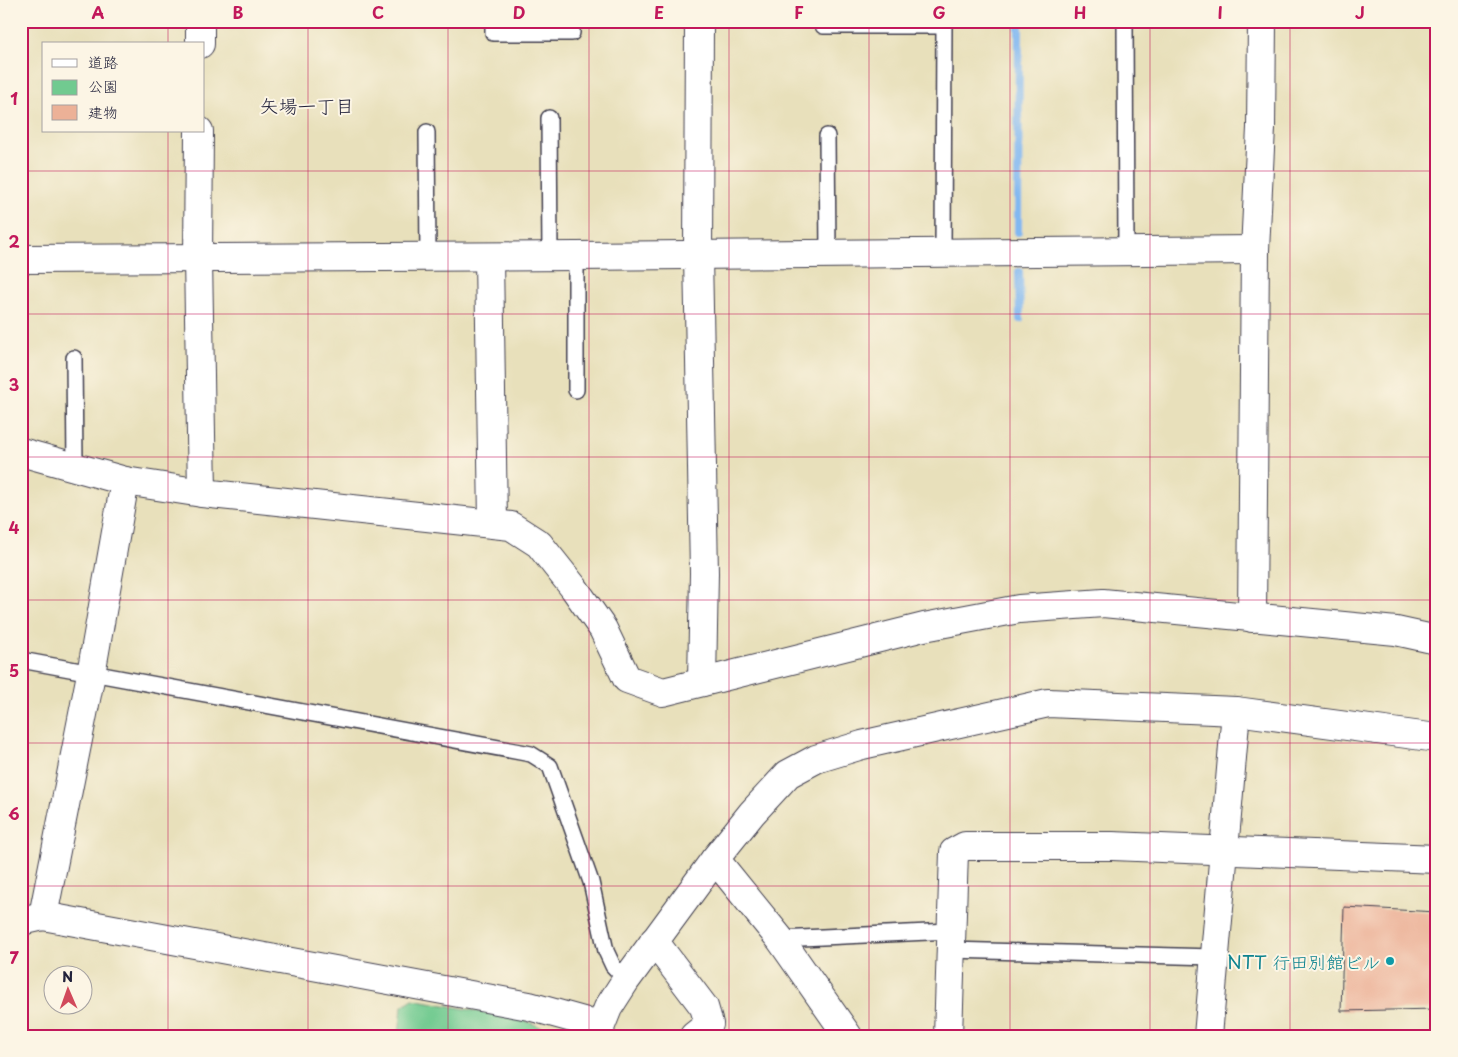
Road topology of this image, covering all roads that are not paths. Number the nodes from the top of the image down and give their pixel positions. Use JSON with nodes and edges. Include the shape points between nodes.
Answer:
{"nodes":[{"id":1,"x":200,"y":21,"type":"edge"},
{"id":2,"x":493,"y":21,"type":"edge"},
{"id":3,"x":572,"y":21,"type":"edge"},
{"id":4,"x":699,"y":21,"type":"edge"},
{"id":5,"x":823,"y":21,"type":"edge"},
{"id":6,"x":1125,"y":21,"type":"edge"},
{"id":7,"x":1262,"y":21,"type":"edge"},
{"id":8,"x":944,"y":24,"type":"edge"},
{"id":9,"x":200,"y":42,"type":"edge"},
{"id":10,"x":550,"y":118,"type":"dead end"},
{"id":11,"x":199,"y":132,"type":"edge"},
{"id":12,"x":427,"y":132,"type":"dead end"},
{"id":13,"x":827,"y":136,"type":"dead end"},
{"id":14,"x":1255,"y":250,"type":"junction"},
{"id":15,"x":1126,"y":251,"type":"junction"},
{"id":16,"x":943,"y":253,"type":"junction"},
{"id":17,"x":828,"y":254,"type":"junction"},
{"id":18,"x":563,"y":256,"type":"junction"},
{"id":19,"x":698,"y":256,"type":"junction"},
{"id":20,"x":428,"y":257,"type":"junction"},
{"id":21,"x":489,"y":257,"type":"junction"},
{"id":22,"x":198,"y":258,"type":"junction"},
{"id":23,"x":21,"y":259,"type":"edge"},
{"id":24,"x":74,"y":358,"type":"dead end"},
{"id":25,"x":576,"y":390,"type":"dead end"},
{"id":26,"x":21,"y":452,"type":"edge"},
{"id":27,"x":74,"y":467,"type":"junction"},
{"id":28,"x":125,"y":481,"type":"junction"},
{"id":29,"x":202,"y":493,"type":"junction"},
{"id":30,"x":493,"y":524,"type":"junction"},
{"id":31,"x":1252,"y":618,"type":"junction"},
{"id":32,"x":1437,"y":640,"type":"edge"},
{"id":33,"x":21,"y":660,"type":"edge"},
{"id":34,"x":91,"y":674,"type":"junction"},
{"id":35,"x":702,"y":682,"type":"junction"},
{"id":36,"x":1236,"y":711,"type":"junction"},
{"id":37,"x":1437,"y":738,"type":"edge"},
{"id":38,"x":1223,"y":849,"type":"junction"},
{"id":39,"x":715,"y":859,"type":"junction"},
{"id":40,"x":1437,"y":859,"type":"edge"},
{"id":41,"x":32,"y":919,"type":"edge"},
{"id":42,"x":780,"y":939,"type":"junction"},
{"id":43,"x":950,"y":940,"type":"junction"},
{"id":44,"x":654,"y":941,"type":"junction"},
{"id":45,"x":1214,"y":957,"type":"junction"},
{"id":46,"x":626,"y":980,"type":"junction"},
{"id":47,"x":601,"y":1032,"type":"edge"},
{"id":48,"x":694,"y":1036,"type":"edge"},
{"id":49,"x":848,"y":1036,"type":"edge"},
{"id":50,"x":948,"y":1036,"type":"edge"},
{"id":51,"x":1208,"y":1036,"type":"edge"}],
"edges":[{"from":1,"to":9,"type":"street"},
{"from":2,"to":3,"type":"lane","via":[[493,34],[572,33]]},
{"from":4,"to":19,"type":"street"},
{"from":5,"to":8,"type":"lane","via":[[823,26]]},
{"from":6,"to":15,"type":"lane"},
{"from":7,"to":14,"type":"street"},
{"from":8,"to":16,"type":"lane"},
{"from":10,"to":18,"type":"lane"},
{"from":11,"to":22,"type":"street"},
{"from":12,"to":20,"type":"lane"},
{"from":13,"to":17,"type":"lane"},
{"from":14,"to":15,"type":"street"},
{"from":14,"to":31,"type":"street"},
{"from":15,"to":16,"type":"street"},
{"from":16,"to":17,"type":"street"},
{"from":17,"to":19,"type":"street"},
{"from":18,"to":19,"type":"street"},
{"from":18,"to":21,"type":"street"},
{"from":18,"to":25,"type":"lane"},
{"from":19,"to":35,"type":"street","via":[[704,573]]},
{"from":20,"to":21,"type":"street"},
{"from":20,"to":22,"type":"street"},
{"from":21,"to":30,"type":"street"},
{"from":22,"to":23,"type":"street"},
{"from":22,"to":29,"type":"street"},
{"from":24,"to":27,"type":"lane"},
{"from":26,"to":27,"type":"street"},
{"from":27,"to":28,"type":"street"},
{"from":28,"to":29,"type":"street"},
{"from":28,"to":34,"type":"street"},
{"from":29,"to":30,"type":"street"},
{"from":30,"to":35,"type":"street","via":[[511,526],[539,544],[603,629],[628,679],[663,692]]},
{"from":31,"to":32,"type":"street","via":[[1396,630]]},
{"from":31,"to":35,"type":"street","via":[[1180,608],[1103,603],[1019,609],[924,627]]},
{"from":33,"to":34,"type":"lane"},
{"from":34,"to":41,"type":"street"},
{"from":34,"to":46,"type":"lane","via":[[531,754],[550,766],[590,882],[606,951]]},
{"from":36,"to":37,"type":"street"},
{"from":36,"to":38,"type":"street"},
{"from":36,"to":39,"type":"street","via":[[1048,703],[816,759],[788,774]]},
{"from":38,"to":40,"type":"street"},
{"from":38,"to":43,"type":"street","via":[[965,846],[954,852]]},
{"from":38,"to":45,"type":"street"},
{"from":39,"to":42,"type":"street"},
{"from":39,"to":44,"type":"street"},
{"from":41,"to":47,"type":"street","via":[[529,1006],[583,1020]]},
{"from":42,"to":43,"type":"lane"},
{"from":42,"to":49,"type":"street"},
{"from":43,"to":45,"type":"lane"},
{"from":43,"to":50,"type":"street"},
{"from":44,"to":46,"type":"street"},
{"from":44,"to":48,"type":"street","via":[[704,1007],[709,1024]]},
{"from":45,"to":51,"type":"street"},
{"from":46,"to":47,"type":"street","via":[[608,1008]]}]}
